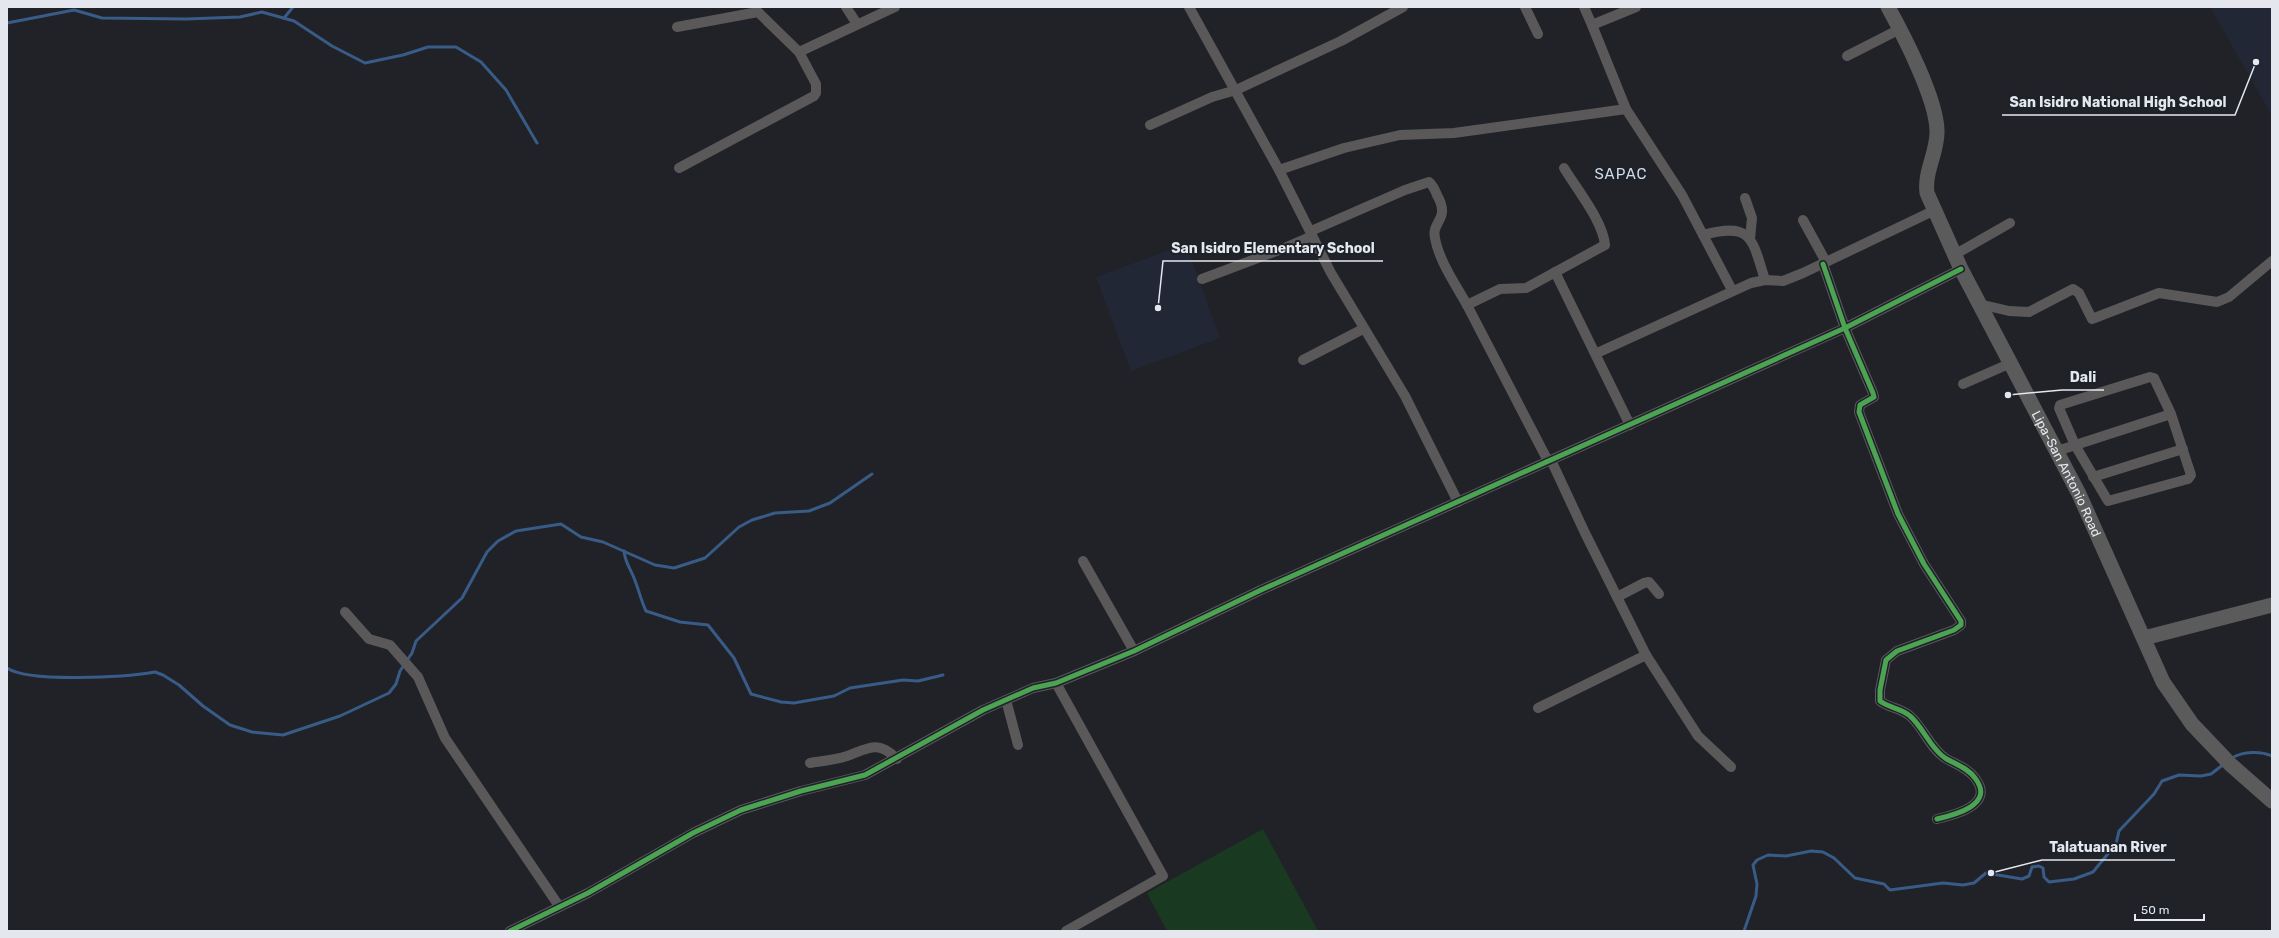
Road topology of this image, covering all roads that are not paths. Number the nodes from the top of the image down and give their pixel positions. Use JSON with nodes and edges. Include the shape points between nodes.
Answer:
{"nodes":[{"id":1,"x":846,"y":7,"type":"edge"},
{"id":2,"x":895,"y":7,"type":"edge"},
{"id":3,"x":1189,"y":7,"type":"edge"},
{"id":4,"x":1403,"y":7,"type":"edge"},
{"id":5,"x":1525,"y":7,"type":"edge"},
{"id":6,"x":1584,"y":7,"type":"edge"},
{"id":7,"x":1636,"y":7,"type":"edge"},
{"id":8,"x":1888,"y":7,"type":"edge"},
{"id":9,"x":857,"y":24,"type":"junction"},
{"id":10,"x":1592,"y":25,"type":"junction"},
{"id":11,"x":677,"y":27,"type":"dead end"},
{"id":12,"x":1900,"y":29,"type":"junction"},
{"id":13,"x":1538,"y":34,"type":"dead end"},
{"id":14,"x":799,"y":52,"type":"junction"},
{"id":15,"x":1846,"y":56,"type":"dead end"},
{"id":16,"x":1236,"y":90,"type":"junction"},
{"id":17,"x":1626,"y":109,"type":"junction"},
{"id":18,"x":1150,"y":125,"type":"dead end"},
{"id":19,"x":679,"y":168,"type":"dead end"},
{"id":20,"x":1564,"y":168,"type":"dead end"},
{"id":21,"x":1279,"y":170,"type":"junction"},
{"id":22,"x":1745,"y":198,"type":"dead end"},
{"id":23,"x":1933,"y":211,"type":"junction"},
{"id":24,"x":1803,"y":220,"type":"dead end"},
{"id":25,"x":2010,"y":223,"type":"dead end"},
{"id":26,"x":1311,"y":233,"type":"junction"},
{"id":27,"x":1703,"y":235,"type":"junction"},
{"id":28,"x":1750,"y":239,"type":"junction"},
{"id":29,"x":1954,"y":255,"type":"junction"},
{"id":30,"x":2272,"y":261,"type":"edge"},
{"id":31,"x":1824,"y":263,"type":"junction"},
{"id":32,"x":1961,"y":269,"type":"junction"},
{"id":33,"x":1555,"y":272,"type":"junction"},
{"id":34,"x":1202,"y":279,"type":"dead end"},
{"id":35,"x":1765,"y":280,"type":"junction"},
{"id":36,"x":1732,"y":290,"type":"junction"},
{"id":37,"x":1979,"y":304,"type":"junction"},
{"id":38,"x":1467,"y":305,"type":"junction"},
{"id":39,"x":1845,"y":328,"type":"junction"},
{"id":40,"x":1363,"y":329,"type":"junction"},
{"id":41,"x":1597,"y":353,"type":"junction"},
{"id":42,"x":1303,"y":360,"type":"dead end"},
{"id":43,"x":2011,"y":362,"type":"junction"},
{"id":44,"x":1963,"y":384,"type":"dead end"},
{"id":45,"x":2171,"y":414,"type":"junction"},
{"id":46,"x":1630,"y":425,"type":"junction"},
{"id":47,"x":2075,"y":445,"type":"junction"},
{"id":48,"x":2183,"y":450,"type":"junction"},
{"id":49,"x":2057,"y":451,"type":"junction"},
{"id":50,"x":1550,"y":461,"type":"junction"},
{"id":51,"x":2093,"y":477,"type":"junction"},
{"id":52,"x":1458,"y":502,"type":"junction"},
{"id":53,"x":1083,"y":561,"type":"dead end"},
{"id":54,"x":1659,"y":594,"type":"dead end"},
{"id":55,"x":1617,"y":597,"type":"junction"},
{"id":56,"x":2272,"y":605,"type":"edge"},
{"id":57,"x":345,"y":612,"type":"dead end"},
{"id":58,"x":2144,"y":638,"type":"junction"},
{"id":59,"x":1134,"y":651,"type":"junction"},
{"id":60,"x":1646,"y":655,"type":"junction"},
{"id":61,"x":1056,"y":683,"type":"junction"},
{"id":62,"x":1006,"y":700,"type":"junction"},
{"id":63,"x":1538,"y":708,"type":"dead end"},
{"id":64,"x":1018,"y":745,"type":"dead end"},
{"id":65,"x":897,"y":758,"type":"junction"},
{"id":66,"x":810,"y":763,"type":"dead end"},
{"id":67,"x":1731,"y":767,"type":"dead end"},
{"id":68,"x":2272,"y":801,"type":"edge"},
{"id":69,"x":1937,"y":819,"type":"dead end"},
{"id":70,"x":559,"y":906,"type":"junction"},
{"id":71,"x":510,"y":931,"type":"edge"},
{"id":72,"x":1066,"y":931,"type":"edge"}],
"edges":[{"from":1,"to":9,"type":"street"},
{"from":2,"to":9,"type":"street"},
{"from":3,"to":16,"type":"street"},
{"from":4,"to":16,"type":"street","via":[[1341,41]]},
{"from":5,"to":13,"type":"street"},
{"from":6,"to":10,"type":"street"},
{"from":7,"to":10,"type":"street"},
{"from":8,"to":12,"type":"main road","name":"Lipa-San Antonio Road"},
{"from":9,"to":14,"type":"street"},
{"from":10,"to":17,"type":"street"},
{"from":11,"to":14,"type":"street","via":[[758,12]]},
{"from":12,"to":15,"type":"street"},
{"from":12,"to":23,"type":"main road","name":"Lipa-San Antonio Road","via":[[1918,67],[1936,117],[1937,140],[1926,182]]},
{"from":14,"to":19,"type":"street","via":[[816,84],[814,96]]},
{"from":16,"to":18,"type":"street"},
{"from":16,"to":21,"type":"street"},
{"from":17,"to":21,"type":"street","via":[[1454,133],[1400,135],[1344,148]]},
{"from":17,"to":27,"type":"street","via":[[1682,196]]},
{"from":20,"to":33,"type":"street","via":[[1590,210],[1605,245]]},
{"from":21,"to":26,"type":"street"},
{"from":22,"to":28,"type":"street","via":[[1752,218]]},
{"from":23,"to":29,"type":"main road","name":"Lipa-San Antonio Road"},
{"from":23,"to":31,"type":"street"},
{"from":24,"to":31,"type":"street"},
{"from":25,"to":29,"type":"street"},
{"from":26,"to":34,"type":"street","via":[[1282,249]]},
{"from":26,"to":38,"type":"street","via":[[1405,190],[1429,182],[1442,203],[1443,210],[1434,238],[1444,263]]},
{"from":26,"to":40,"type":"street"},
{"from":27,"to":28,"type":"street","via":[[1729,229],[1740,232]]},
{"from":27,"to":36,"type":"street"},
{"from":28,"to":35,"type":"street"},
{"from":29,"to":32,"type":"main road","name":"Lipa-San Antonio Road"},
{"from":30,"to":37,"type":"street","via":[[2229,298],[2217,302],[2159,293],[2092,319],[2079,293],[2073,289],[2029,312],[2009,311]]},
{"from":31,"to":35,"type":"street","via":[[1783,280]]},
{"from":31,"to":39,"type":"street"},
{"from":32,"to":37,"type":"main road","name":"Lipa-San Antonio Road"},
{"from":32,"to":39,"type":"street"},
{"from":33,"to":38,"type":"street","via":[[1526,288],[1500,289]]},
{"from":33,"to":41,"type":"street"},
{"from":35,"to":36,"type":"street"},
{"from":36,"to":41,"type":"street"},
{"from":37,"to":43,"type":"main road","name":"Lipa-San Antonio Road"},
{"from":38,"to":50,"type":"street"},
{"from":39,"to":46,"type":"street"},
{"from":39,"to":69,"type":"street","via":[[1874,397],[1860,405],[1859,412],[1898,514],[1924,564],[1961,621],[1961,625],[1954,630],[1897,651],[1886,660],[1880,690],[1880,701],[1884,705],[1903,710],[1911,716],[1944,757],[1975,778],[1979,784],[1978,802],[1971,808]]},
{"from":40,"to":42,"type":"street"},
{"from":40,"to":52,"type":"street","via":[[1405,396]]},
{"from":41,"to":46,"type":"street"},
{"from":43,"to":44,"type":"street"},
{"from":43,"to":49,"type":"main road","name":"Lipa-San Antonio Road"},
{"from":45,"to":47,"type":"street"},
{"from":45,"to":47,"type":"street","via":[[2157,382],[2150,377],[2060,405]]},
{"from":45,"to":48,"type":"street"},
{"from":46,"to":50,"type":"street"},
{"from":47,"to":49,"type":"street"},
{"from":47,"to":51,"type":"street"},
{"from":48,"to":51,"type":"street"},
{"from":48,"to":51,"type":"street","via":[[2191,475],[2188,479],[2108,501]]},
{"from":49,"to":58,"type":"main road","name":"Lipa-San Antonio Road"},
{"from":50,"to":52,"type":"street"},
{"from":50,"to":55,"type":"street"},
{"from":52,"to":59,"type":"street","via":[[1260,590]]},
{"from":53,"to":59,"type":"street"},
{"from":54,"to":55,"type":"street","via":[[1649,582]]},
{"from":55,"to":60,"type":"street"},
{"from":56,"to":58,"type":"main road"},
{"from":57,"to":70,"type":"street","via":[[369,639],[390,645],[422,684],[445,738]]},
{"from":58,"to":68,"type":"main road","name":"Lipa-San Antonio Road","via":[[2163,682],[2192,724],[2227,762]]},
{"from":59,"to":61,"type":"street"},
{"from":60,"to":63,"type":"street"},
{"from":60,"to":67,"type":"street","via":[[1694,732]]},
{"from":61,"to":62,"type":"street","via":[[1033,688]]},
{"from":61,"to":72,"type":"street","via":[[1163,876]]},
{"from":62,"to":64,"type":"street"},
{"from":62,"to":65,"type":"street"},
{"from":65,"to":66,"type":"street","via":[[888,750],[872,747],[846,756]]},
{"from":65,"to":70,"type":"street","via":[[865,775],[741,810],[692,833],[588,893]]},
{"from":70,"to":71,"type":"street"}]}
